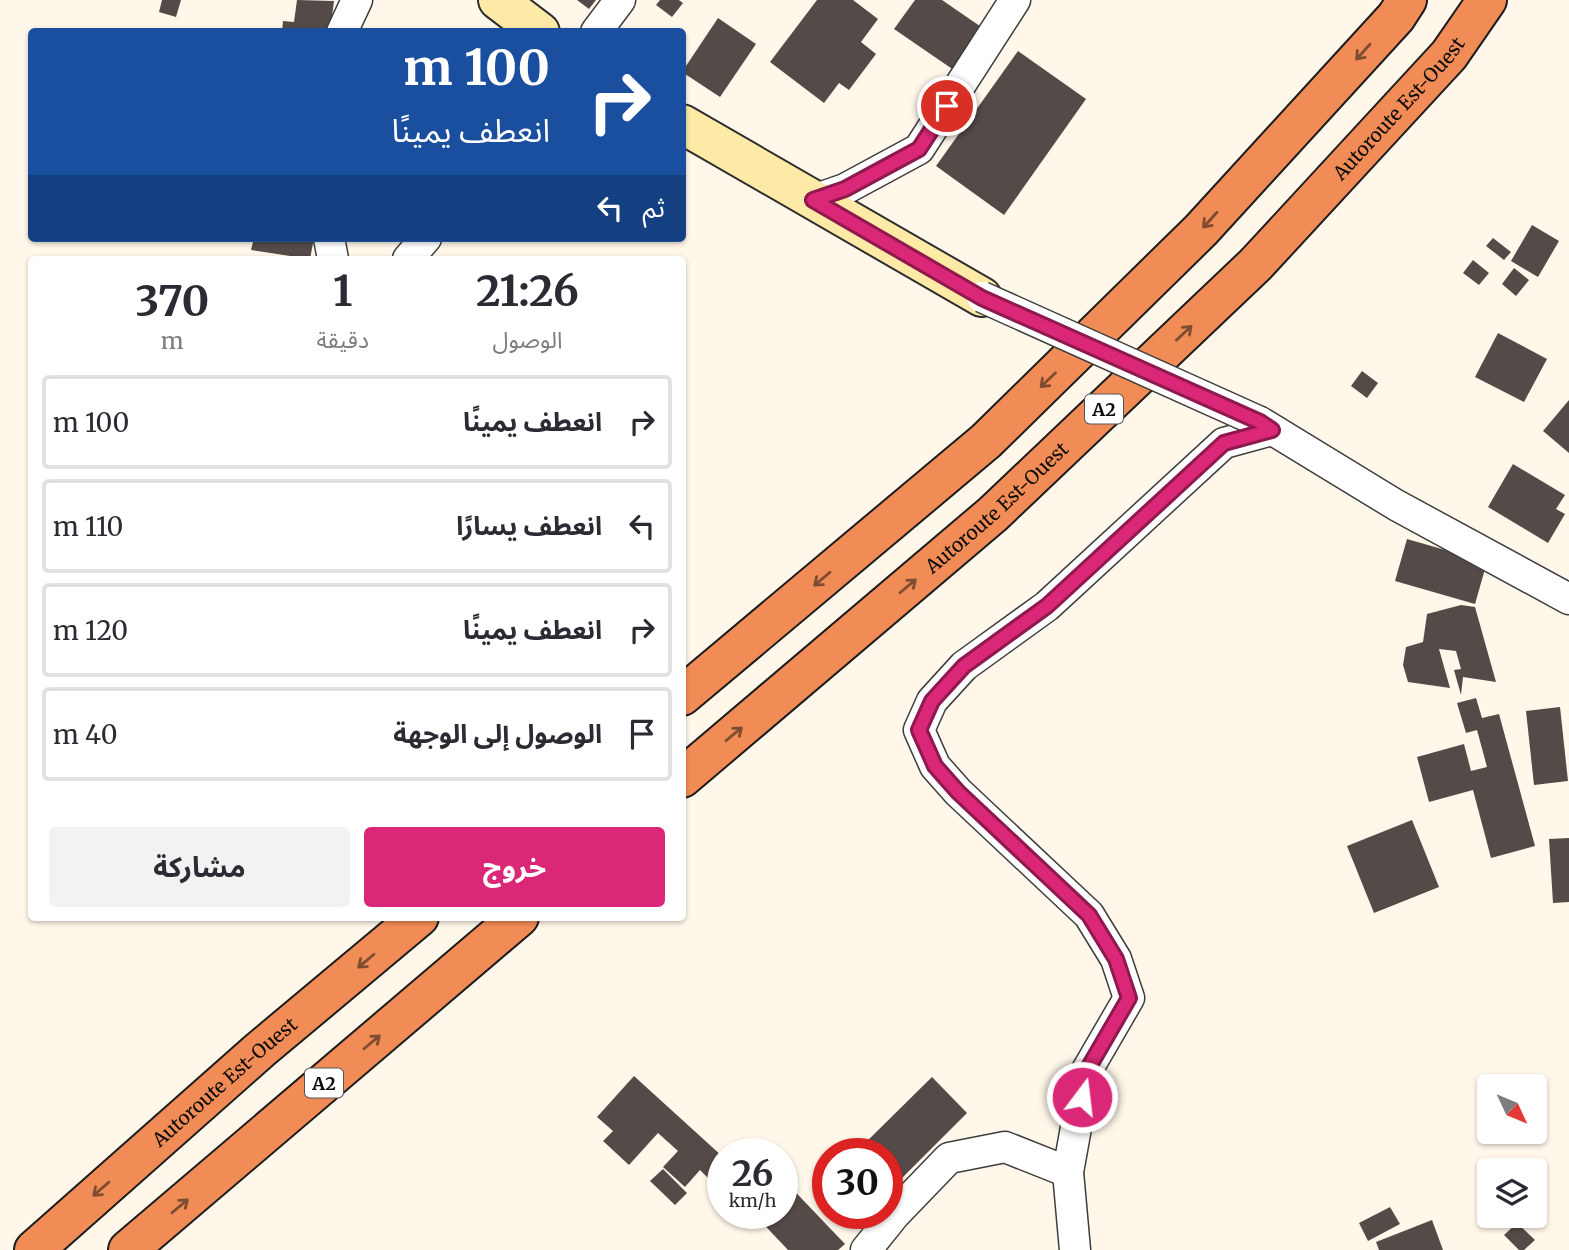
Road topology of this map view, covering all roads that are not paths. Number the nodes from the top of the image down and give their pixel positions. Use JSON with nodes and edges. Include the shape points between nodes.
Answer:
{"nodes":[{"id":1,"x":357,"y":0,"type":"edge"},
{"id":2,"x":498,"y":0,"type":"edge"},
{"id":3,"x":620,"y":0,"type":"edge"},
{"id":4,"x":1015,"y":0,"type":"edge"},
{"id":5,"x":1407,"y":0,"type":"edge"},
{"id":6,"x":1487,"y":0,"type":"edge"},
{"id":7,"x":344,"y":28,"type":"edge"},
{"id":8,"x":535,"y":28,"type":"edge"},
{"id":9,"x":599,"y":28,"type":"edge"},
{"id":10,"x":686,"y":126,"type":"edge"},
{"id":11,"x":813,"y":200,"type":"junction"},
{"id":12,"x":422,"y":242,"type":"edge"},
{"id":13,"x":410,"y":256,"type":"edge"},
{"id":14,"x":982,"y":298,"type":"joint"},
{"id":15,"x":1266,"y":426,"type":"junction"},
{"id":16,"x":1569,"y":599,"type":"edge"},
{"id":17,"x":686,"y":693,"type":"edge"},
{"id":18,"x":686,"y":775,"type":"edge"},
{"id":19,"x":414,"y":921,"type":"edge"},
{"id":20,"x":514,"y":921,"type":"edge"},
{"id":21,"x":1068,"y":1172,"type":"junction"},
{"id":22,"x":34,"y":1250,"type":"edge"},
{"id":23,"x":128,"y":1250,"type":"edge"},
{"id":24,"x":866,"y":1250,"type":"edge"},
{"id":25,"x":1075,"y":1250,"type":"edge"}],
"edges":[{"from":1,"to":7,"type":"street"},
{"from":2,"to":8,"type":"street"},
{"from":3,"to":9,"type":"street"},
{"from":4,"to":11,"type":"street","via":[[919,149],[845,189]]},
{"from":5,"to":17,"type":"highway","one_way":true,"via":[[1202,230],[986,441]]},
{"from":18,"to":6,"type":"highway","name":"Autoroute Est-Ouest","number":"A2","one_way":true,"via":[[993,513],[1256,264],[1449,55]]},
{"from":10,"to":11,"type":"street"},
{"from":11,"to":14,"type":"street"},
{"from":12,"to":13,"type":"street"},
{"from":14,"to":15,"type":"street","bridge":true},
{"from":15,"to":16,"type":"street","via":[[1396,505]]},
{"from":15,"to":21,"type":"street","via":[[1224,443],[1047,606],[964,666],[932,701],[919,730],[935,766],[1089,915],[1116,959],[1129,998],[1086,1072]]},
{"from":19,"to":22,"type":"highway","name":"Autoroute Est-Ouest","one_way":true},
{"from":23,"to":20,"type":"highway","number":"A2","one_way":true},
{"from":21,"to":24,"type":"street","via":[[1005,1147],[949,1158]]},
{"from":21,"to":25,"type":"street"}]}
